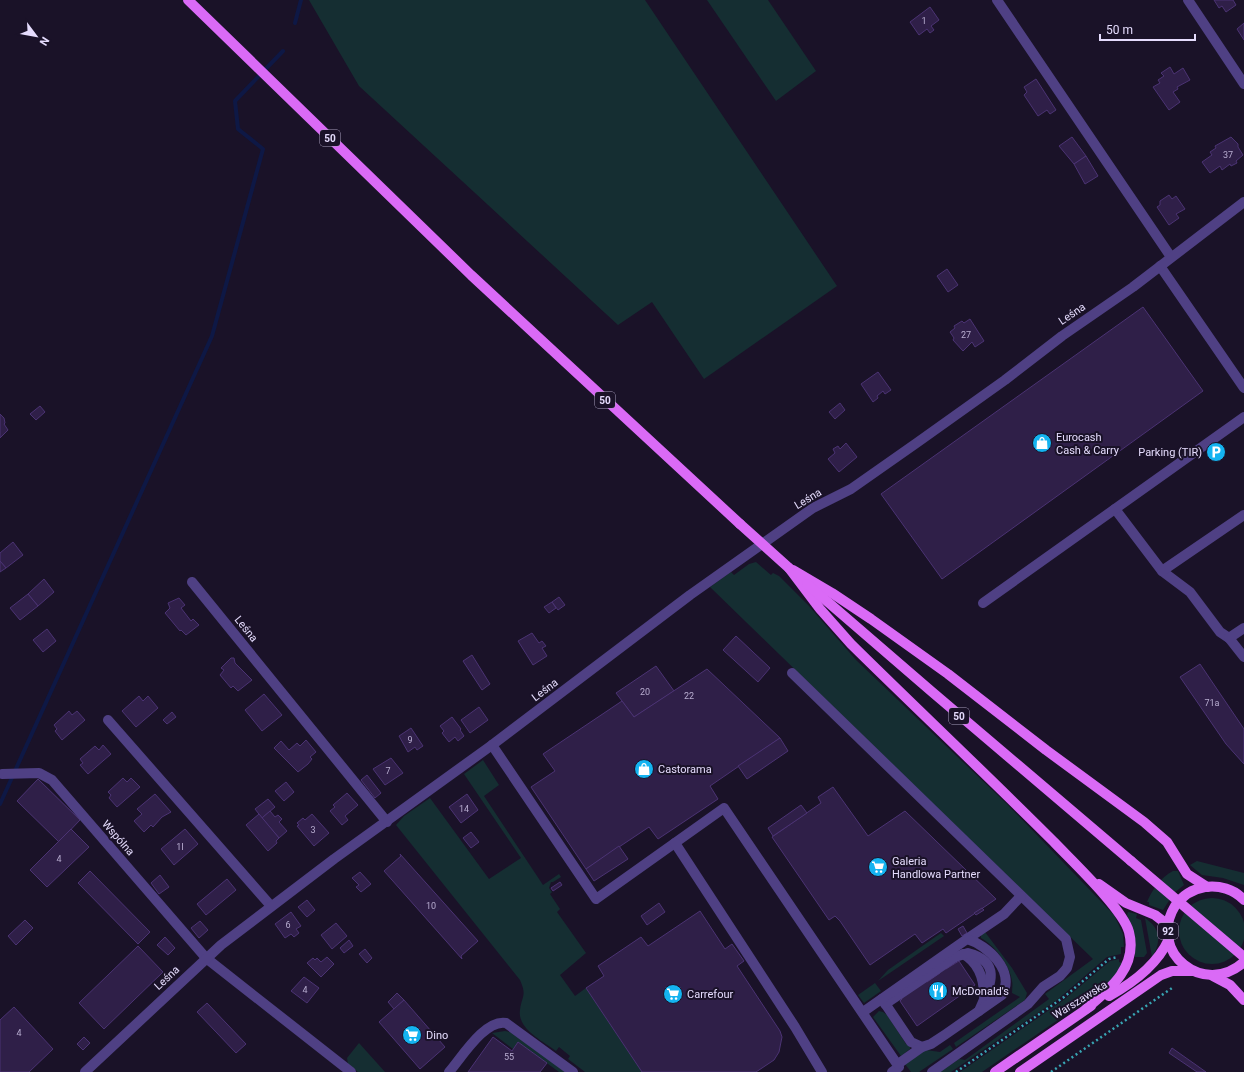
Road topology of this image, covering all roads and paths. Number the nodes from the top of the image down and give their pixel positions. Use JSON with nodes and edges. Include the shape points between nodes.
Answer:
{"nodes":[{"id":1,"x":188,"y":0,"type":"edge"},
{"id":2,"x":997,"y":0,"type":"edge"},
{"id":3,"x":1188,"y":0,"type":"edge"},
{"id":4,"x":1244,"y":84,"type":"edge"},
{"id":5,"x":1244,"y":202,"type":"edge"},
{"id":6,"x":1171,"y":257,"type":"junction"},
{"id":7,"x":1160,"y":266,"type":"junction"},
{"id":8,"x":1244,"y":388,"type":"edge"},
{"id":9,"x":1244,"y":417,"type":"edge"},
{"id":10,"x":1116,"y":508,"type":"junction"},
{"id":11,"x":1244,"y":515,"type":"edge"},
{"id":12,"x":789,"y":568,"type":"junction"},
{"id":13,"x":1162,"y":571,"type":"junction"},
{"id":14,"x":192,"y":582,"type":"dead end"},
{"id":15,"x":983,"y":603,"type":"dead end"},
{"id":16,"x":1244,"y":628,"type":"edge"},
{"id":17,"x":1230,"y":638,"type":"junction"},
{"id":18,"x":1244,"y":657,"type":"edge"},
{"id":19,"x":792,"y":673,"type":"dead end"},
{"id":20,"x":108,"y":720,"type":"dead end"},
{"id":21,"x":492,"y":745,"type":"junction"},
{"id":22,"x":2,"y":772,"type":"edge"},
{"id":23,"x":387,"y":822,"type":"junction"},
{"id":24,"x":675,"y":843,"type":"junction"},
{"id":25,"x":1082,"y":870,"type":"junction"},
{"id":26,"x":1207,"y":887,"type":"junction"},
{"id":27,"x":1233,"y":891,"type":"junction"},
{"id":28,"x":1244,"y":892,"type":"edge"},
{"id":29,"x":1021,"y":896,"type":"junction"},
{"id":30,"x":1244,"y":900,"type":"edge"},
{"id":31,"x":270,"y":906,"type":"junction"},
{"id":32,"x":1168,"y":925,"type":"junction"},
{"id":33,"x":967,"y":939,"type":"junction"},
{"id":34,"x":1168,"y":940,"type":"junction"},
{"id":35,"x":1244,"y":957,"type":"edge"},
{"id":36,"x":206,"y":958,"type":"junction"},
{"id":37,"x":1123,"y":958,"type":"dead end"},
{"id":38,"x":1244,"y":962,"type":"edge"},
{"id":39,"x":1193,"y":971,"type":"junction"},
{"id":40,"x":1213,"y":976,"type":"junction"},
{"id":41,"x":1172,"y":988,"type":"dead end"},
{"id":42,"x":1244,"y":1000,"type":"edge"},
{"id":43,"x":883,"y":1001,"type":"junction"},
{"id":44,"x":1086,"y":1009,"type":"junction"},
{"id":45,"x":979,"y":1011,"type":"junction"},
{"id":46,"x":863,"y":1012,"type":"junction"},
{"id":47,"x":922,"y":1047,"type":"junction"},
{"id":48,"x":895,"y":1068,"type":"edge"},
{"id":49,"x":1025,"y":1071,"type":"edge"},
{"id":50,"x":85,"y":1072,"type":"edge"},
{"id":51,"x":351,"y":1072,"type":"edge"},
{"id":52,"x":449,"y":1072,"type":"edge"},
{"id":53,"x":573,"y":1072,"type":"edge"},
{"id":54,"x":822,"y":1072,"type":"edge"},
{"id":55,"x":932,"y":1072,"type":"edge"},
{"id":56,"x":956,"y":1072,"type":"edge"},
{"id":57,"x":995,"y":1072,"type":"edge"},
{"id":58,"x":1051,"y":1072,"type":"edge"}],
"edges":[{"from":1,"to":12,"type":"main road","number":"50","bridge":true,"via":[[471,275]]},
{"from":2,"to":6,"type":"street"},
{"from":3,"to":4,"type":"street"},
{"from":5,"to":6,"type":"street","name":"Leśna"},
{"from":6,"to":7,"type":"street","name":"Leśna"},
{"from":7,"to":8,"type":"street"},
{"from":7,"to":21,"type":"street","name":"Leśna","via":[[851,489],[813,508],[716,577]]},
{"from":9,"to":10,"type":"street"},
{"from":10,"to":13,"type":"street"},
{"from":10,"to":15,"type":"street"},
{"from":11,"to":13,"type":"street"},
{"from":12,"to":25,"type":"main road","via":[[850,644]]},
{"from":12,"to":26,"type":"main road","via":[[871,618],[1144,822],[1167,842],[1187,874]]},
{"from":12,"to":35,"type":"main road","number":"50","bridge":true},
{"from":13,"to":17,"type":"street","via":[[1190,592],[1220,632]]},
{"from":14,"to":23,"type":"street","name":"Leśna"},
{"from":16,"to":17,"type":"street"},
{"from":17,"to":18,"type":"street"},
{"from":19,"to":29,"type":"street"},
{"from":20,"to":31,"type":"street"},
{"from":21,"to":23,"type":"street","name":"Leśna"},
{"from":21,"to":24,"type":"street","via":[[596,899]]},
{"from":22,"to":36,"type":"street","name":"Wspólna","via":[[39,773],[52,780]]},
{"from":23,"to":31,"type":"street","name":"Leśna"},
{"from":24,"to":46,"type":"street","via":[[724,808]]},
{"from":24,"to":54,"type":"street"},
{"from":25,"to":32,"type":"main road","via":[[1116,897],[1155,915]]},
{"from":25,"to":44,"type":"main road","via":[[1123,920],[1129,932],[1130,944],[1129,959],[1118,980]]},
{"from":26,"to":27,"type":"main road","number":"92","via":[[1216,886]]},
{"from":26,"to":32,"type":"main road","number":"92","via":[[1187,894],[1171,913]]},
{"from":27,"to":28,"type":"main road","number":"92"},
{"from":27,"to":30,"type":"main road","number":"92"},
{"from":29,"to":33,"type":"street","via":[[1004,914]]},
{"from":29,"to":55,"type":"street","via":[[1066,939],[1070,957],[1067,968],[1043,987],[1028,1004]]},
{"from":31,"to":36,"type":"street","name":"Leśna"},
{"from":32,"to":34,"type":"main road","number":"92"},
{"from":33,"to":43,"type":"street"},
{"from":33,"to":45,"type":"street","via":[[989,950],[1005,978],[1002,995]]},
{"from":34,"to":39,"type":"main road","number":"92","via":[[1181,963]]},
{"from":34,"to":44,"type":"main road","name":"Warszawska","number":"92","via":[[1160,956],[1145,971],[1113,994]]},
{"from":36,"to":50,"type":"street","name":"Leśna"},
{"from":36,"to":51,"type":"street","name":"Wspólna"},
{"from":37,"to":56,"type":"path","via":[[1109,959],[1064,997]]},
{"from":38,"to":40,"type":"main road","number":"92","via":[[1232,971]]},
{"from":39,"to":40,"type":"main road","number":"92"},
{"from":39,"to":49,"type":"main road","number":"92","via":[[1165,973]]},
{"from":40,"to":42,"type":"main road","via":[[1230,985]]},
{"from":41,"to":58,"type":"path"},
{"from":43,"to":45,"type":"street","via":[[962,953],[968,953],[980,957],[991,970],[992,980]]},
{"from":43,"to":46,"type":"street"},
{"from":43,"to":47,"type":"street","via":[[911,1042]]},
{"from":44,"to":57,"type":"main road","name":"Warszawska","number":"92"},
{"from":45,"to":47,"type":"street","via":[[931,1044]]},
{"from":46,"to":48,"type":"street"},
{"from":47,"to":48,"type":"street"},
{"from":52,"to":53,"type":"street","via":[[483,1032],[492,1024],[499,1022],[506,1023]]}]}
